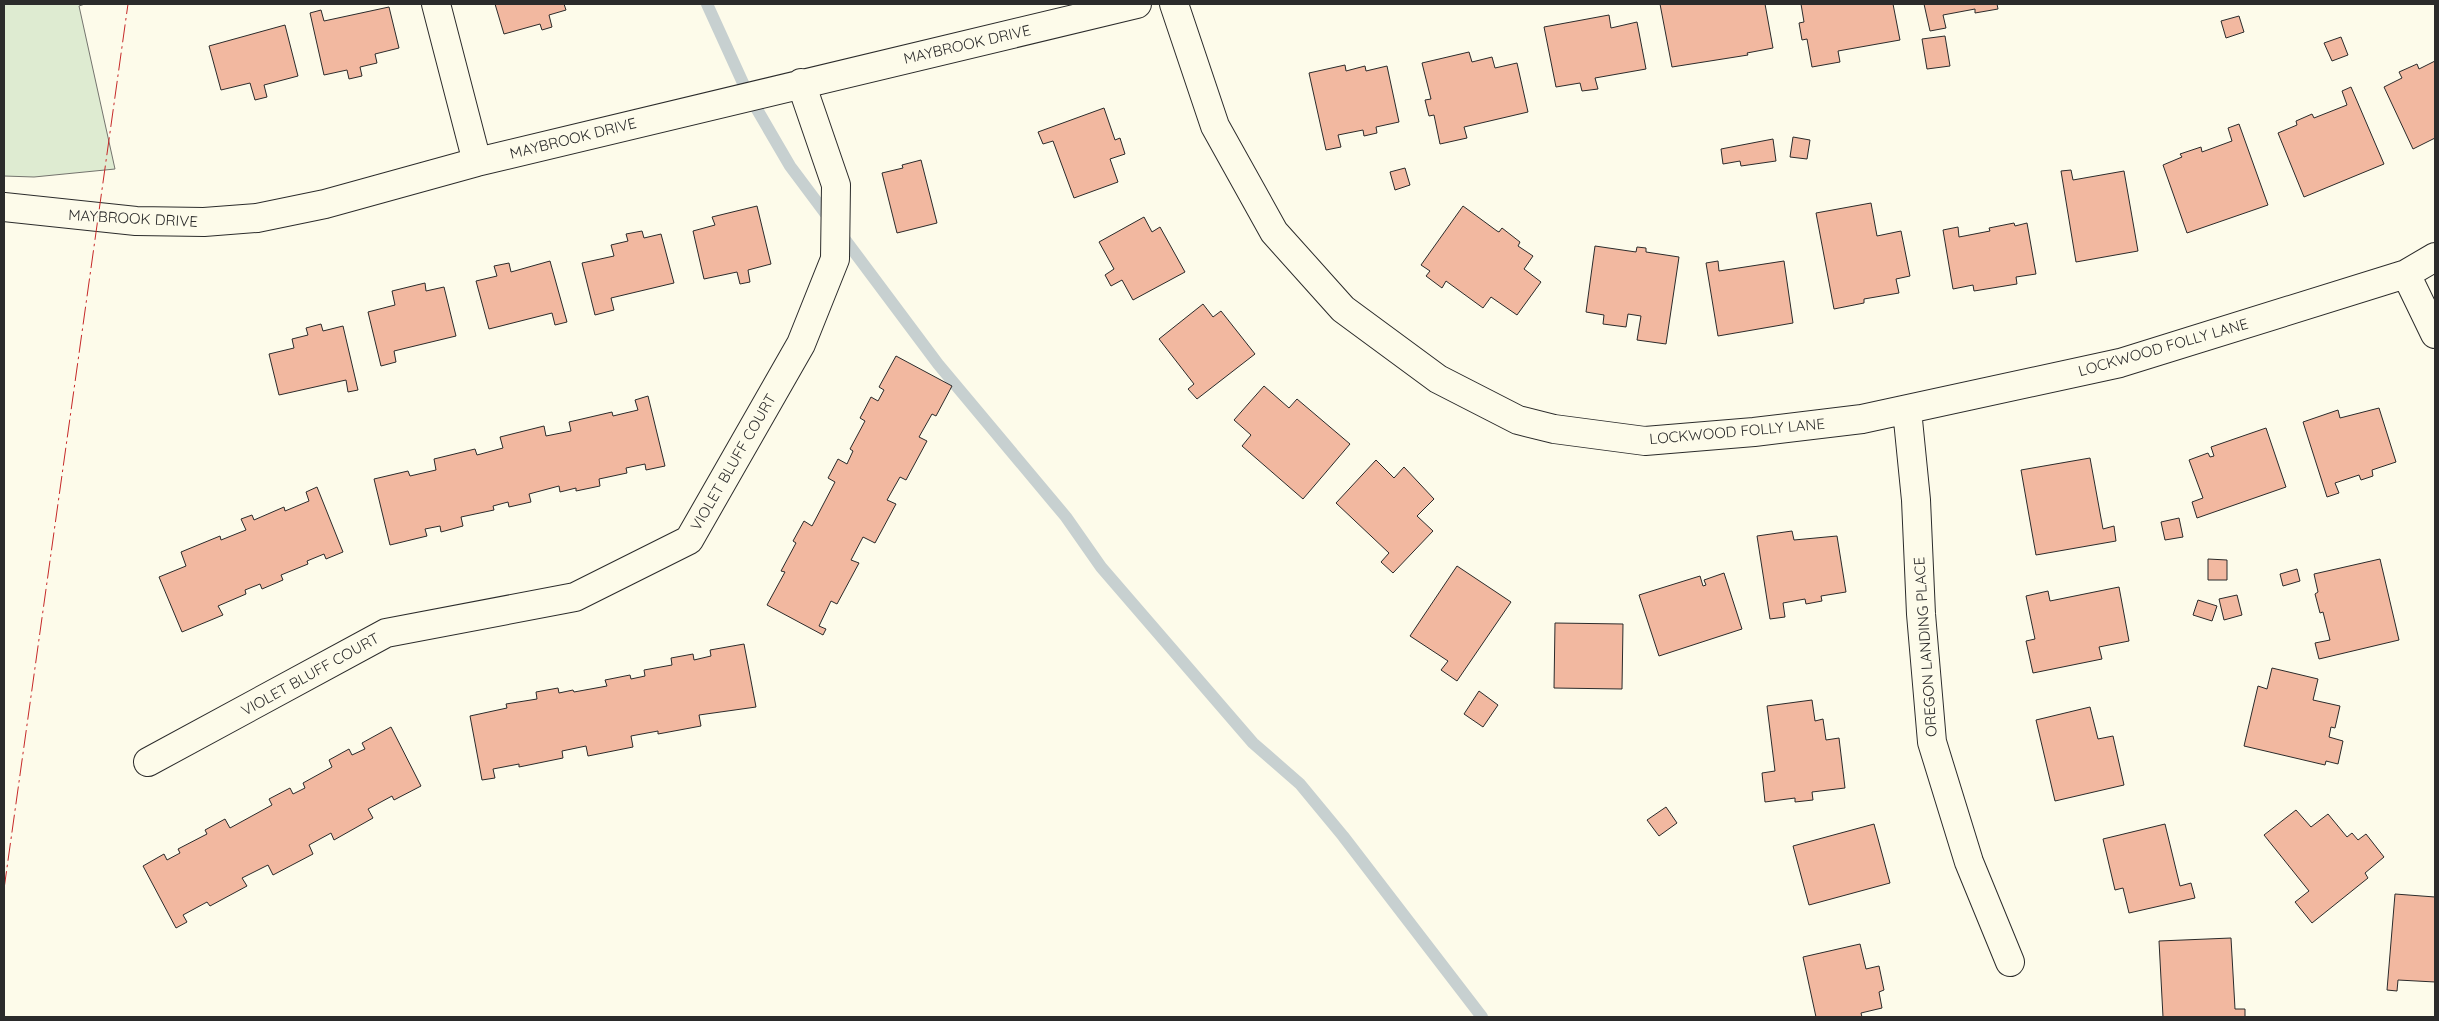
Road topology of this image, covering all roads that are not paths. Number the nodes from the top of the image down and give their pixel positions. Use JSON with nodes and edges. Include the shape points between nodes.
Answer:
{"nodes":[{"id":1,"x":436,"y":4,"type":"edge"},
{"id":2,"x":1137,"y":4,"type":"edge"},
{"id":3,"x":1174,"y":4,"type":"edge"},
{"id":4,"x":801,"y":83,"type":"junction"},
{"id":5,"x":477,"y":162,"type":"junction"},
{"id":6,"x":4,"y":207,"type":"edge"},
{"id":7,"x":2435,"y":257,"type":"edge"},
{"id":8,"x":2406,"y":274,"type":"junction"},
{"id":9,"x":2435,"y":334,"type":"edge"},
{"id":10,"x":1907,"y":410,"type":"junction"},
{"id":11,"x":148,"y":762,"type":"dead end"},
{"id":12,"x":2010,"y":962,"type":"dead end"}],
"edges":[{"from":1,"to":5,"type":"street"},
{"from":2,"to":4,"type":"street","name":"MAYBROOK DRIVE"},
{"from":3,"to":10,"type":"street","name":"LOCKWOOD FOLLY LANE","via":[[1214,126],[1274,232],[1343,309],[1438,378],[1518,420],[1554,429],[1646,441],[1754,432],[1862,419]]},
{"from":4,"to":5,"type":"street","name":"MAYBROOK DRIVE"},
{"from":4,"to":11,"type":"street","name":"VIOLET BLUFF COURT","via":[[836,185],[835,259],[801,344],[688,540],[575,597],[386,632]]},
{"from":5,"to":6,"type":"street","name":"MAYBROOK DRIVE","via":[[325,204],[257,218],[204,222],[136,220]]},
{"from":7,"to":8,"type":"street","name":"LOCKWOOD FOLLY LANE"},
{"from":8,"to":9,"type":"street"},
{"from":8,"to":10,"type":"street","name":"LOCKWOOD FOLLY LANE","via":[[2120,363]]},
{"from":10,"to":12,"type":"street","name":"OREGON LANDING PLACE","via":[[1932,742],[1969,862]]}]}
